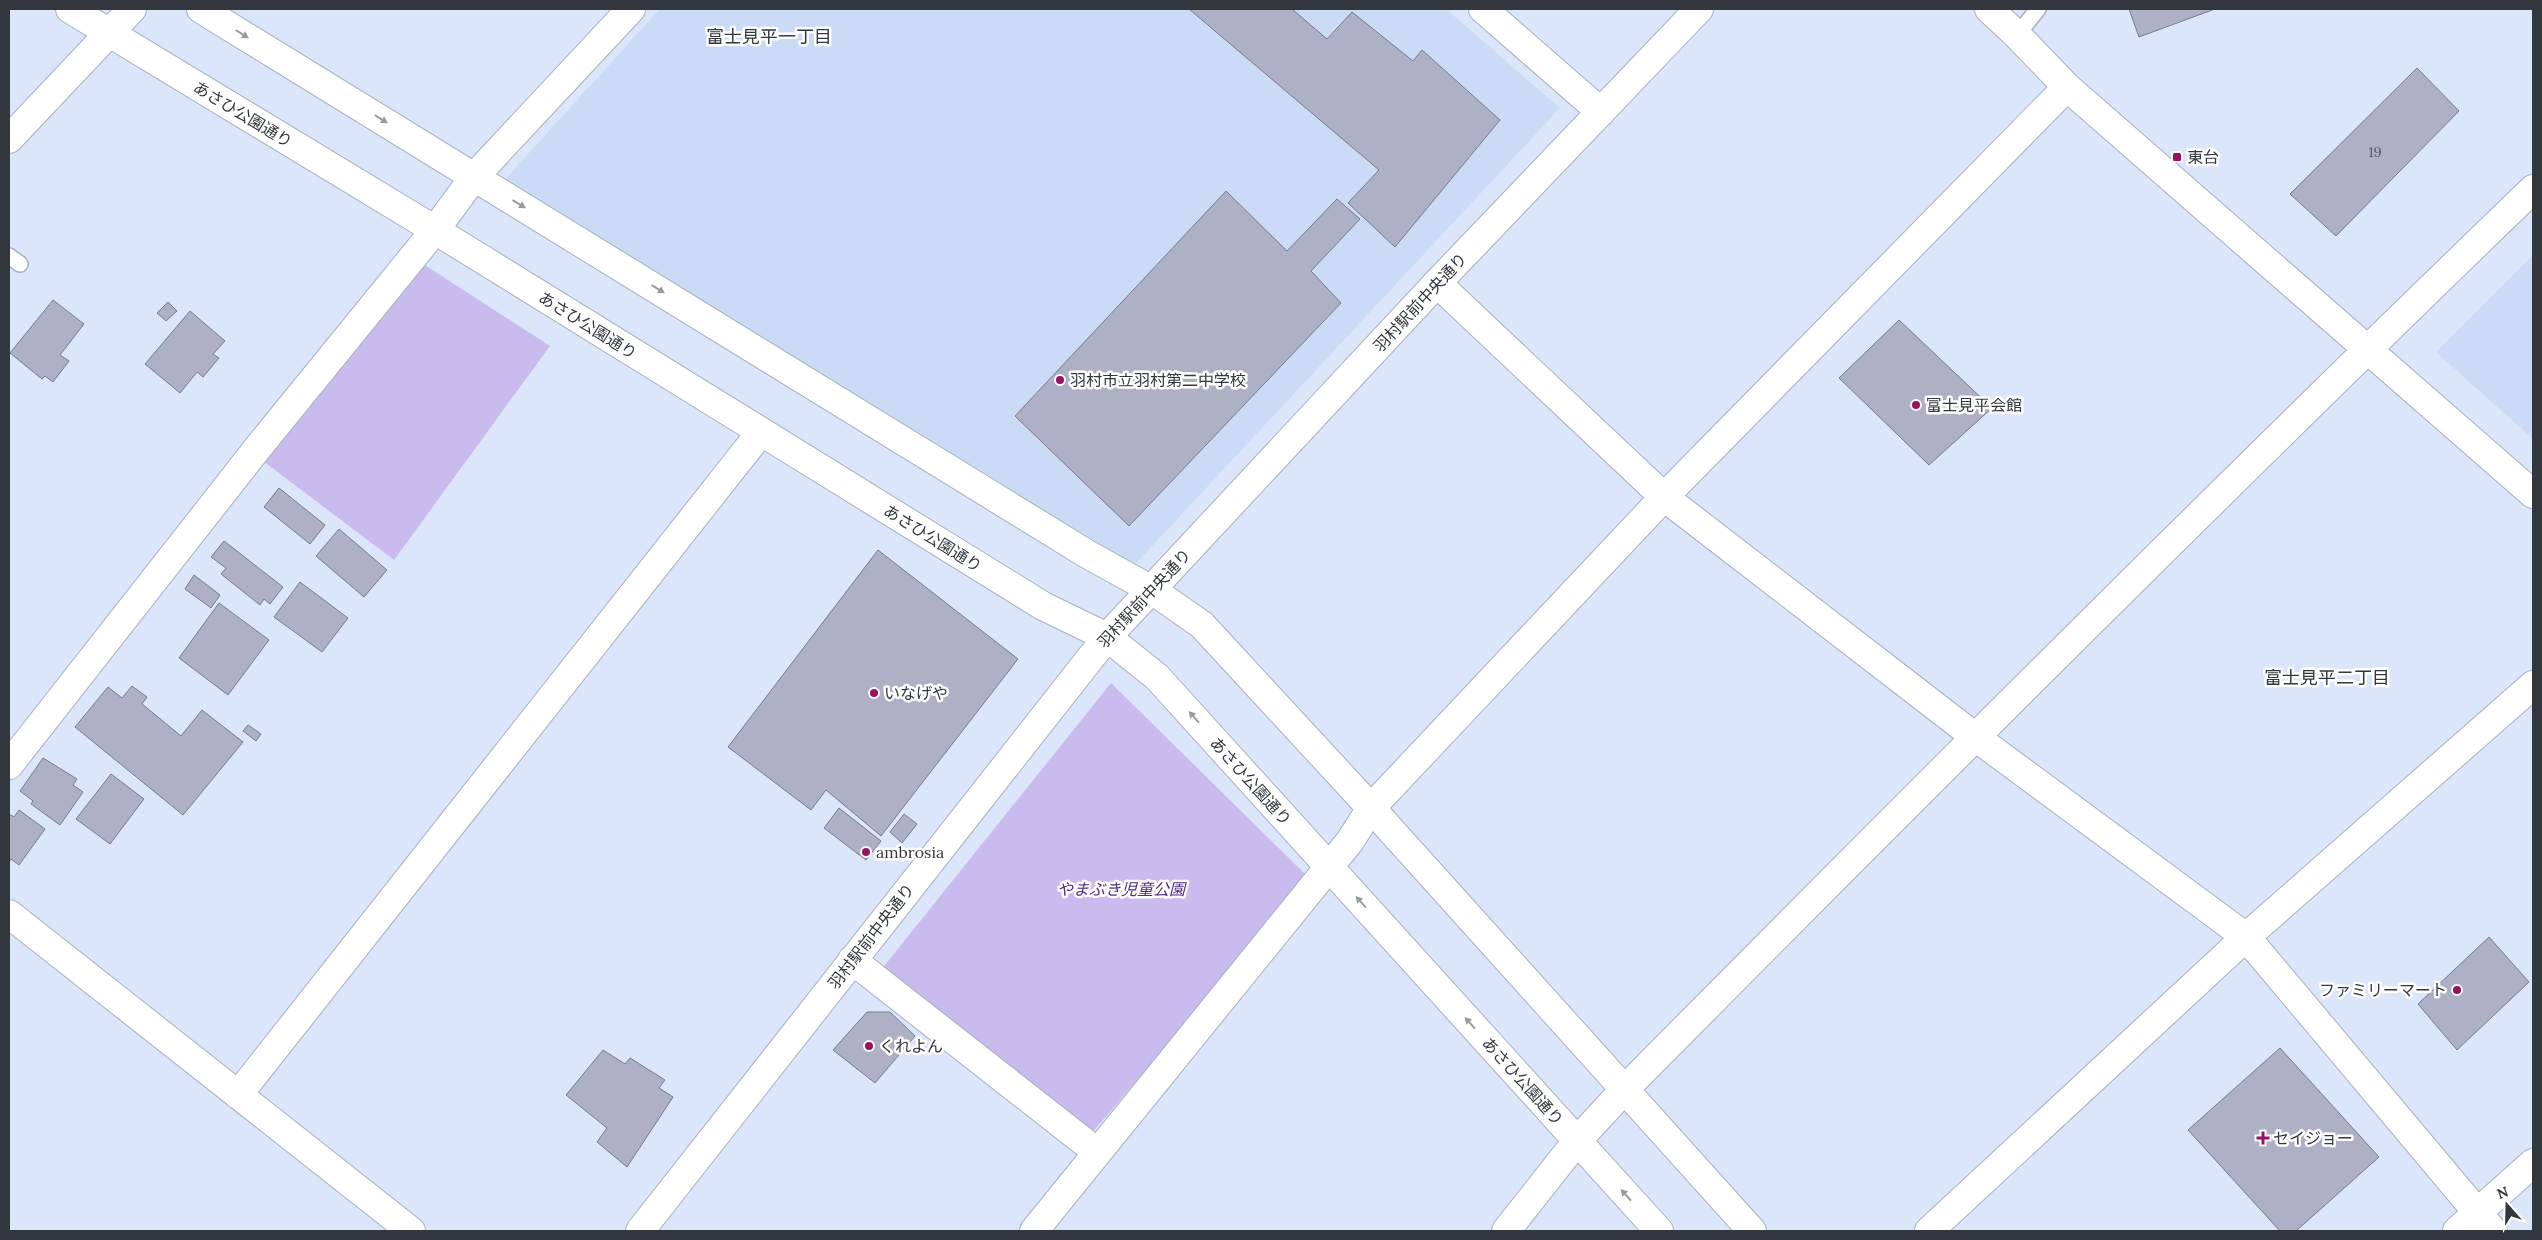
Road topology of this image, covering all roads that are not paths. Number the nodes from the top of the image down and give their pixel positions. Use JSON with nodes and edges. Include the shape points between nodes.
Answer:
{"nodes":[{"id":1,"x":70,"y":9,"type":"edge"},
{"id":2,"x":132,"y":9,"type":"edge"},
{"id":3,"x":200,"y":9,"type":"edge"},
{"id":4,"x":631,"y":9,"type":"edge"},
{"id":5,"x":1483,"y":9,"type":"edge"},
{"id":6,"x":1699,"y":9,"type":"edge"},
{"id":7,"x":1989,"y":9,"type":"edge"},
{"id":8,"x":2038,"y":9,"type":"edge"},
{"id":9,"x":108,"y":33,"type":"junction"},
{"id":10,"x":2017,"y":35,"type":"junction"},
{"id":11,"x":2067,"y":87,"type":"junction"},
{"id":12,"x":1601,"y":112,"type":"junction"},
{"id":13,"x":9,"y":139,"type":"edge"},
{"id":14,"x":474,"y":177,"type":"junction"},
{"id":15,"x":2533,"y":189,"type":"edge"},
{"id":16,"x":435,"y":230,"type":"junction"},
{"id":17,"x":1437,"y":283,"type":"junction"},
{"id":18,"x":2366,"y":350,"type":"junction"},
{"id":19,"x":761,"y":432,"type":"junction"},
{"id":20,"x":2533,"y":494,"type":"edge"},
{"id":21,"x":1664,"y":496,"type":"junction"},
{"id":22,"x":1152,"y":590,"type":"junction"},
{"id":23,"x":1107,"y":637,"type":"junction"},
{"id":24,"x":2533,"y":685,"type":"edge"},
{"id":25,"x":1974,"y":736,"type":"junction"},
{"id":26,"x":9,"y":766,"type":"edge"},
{"id":27,"x":1371,"y":808,"type":"junction"},
{"id":28,"x":1328,"y":866,"type":"junction"},
{"id":29,"x":9,"y":914,"type":"edge"},
{"id":30,"x":2246,"y":937,"type":"junction"},
{"id":31,"x":852,"y":960,"type":"junction"},
{"id":32,"x":1624,"y":1090,"type":"junction"},
{"id":33,"x":238,"y":1095,"type":"junction"},
{"id":34,"x":1577,"y":1141,"type":"junction"},
{"id":35,"x":1096,"y":1152,"type":"junction"},
{"id":36,"x":2533,"y":1163,"type":"edge"},
{"id":37,"x":2485,"y":1222,"type":"edge"},
{"id":38,"x":411,"y":1231,"type":"edge"},
{"id":39,"x":640,"y":1231,"type":"edge"},
{"id":40,"x":1034,"y":1231,"type":"edge"},
{"id":41,"x":1506,"y":1231,"type":"edge"},
{"id":42,"x":1659,"y":1231,"type":"edge"},
{"id":43,"x":1752,"y":1231,"type":"edge"},
{"id":44,"x":1929,"y":1231,"type":"edge"},
{"id":45,"x":2457,"y":1231,"type":"edge"}],
"edges":[{"from":1,"to":9,"type":"street","name":"あさひ公園通り"},
{"from":2,"to":9,"type":"street"},
{"from":3,"to":14,"type":"street","one_way":true},
{"from":4,"to":14,"type":"street"},
{"from":5,"to":12,"type":"street"},
{"from":6,"to":12,"type":"street","name":"羽村駅前中央通り"},
{"from":7,"to":10,"type":"street"},
{"from":8,"to":10,"type":"lane"},
{"from":9,"to":13,"type":"street"},
{"from":9,"to":16,"type":"street","name":"あさひ公園通り"},
{"from":10,"to":11,"type":"street"},
{"from":11,"to":18,"type":"street"},
{"from":11,"to":21,"type":"street"},
{"from":12,"to":17,"type":"street","name":"羽村駅前中央通り"},
{"from":14,"to":16,"type":"street"},
{"from":14,"to":22,"type":"street","one_way":true,"via":[[1087,554]]},
{"from":15,"to":18,"type":"street"},
{"from":16,"to":19,"type":"street","name":"あさひ公園通り"},
{"from":16,"to":26,"type":"street","via":[[260,445]]},
{"from":17,"to":21,"type":"street"},
{"from":17,"to":22,"type":"street","name":"羽村駅前中央通り"},
{"from":18,"to":20,"type":"street"},
{"from":18,"to":25,"type":"street"},
{"from":19,"to":23,"type":"street","name":"あさひ公園通り","via":[[1044,606]]},
{"from":19,"to":33,"type":"street"},
{"from":21,"to":25,"type":"street"},
{"from":21,"to":27,"type":"street"},
{"from":22,"to":23,"type":"street","name":"羽村駅前中央通り"},
{"from":22,"to":27,"type":"street","via":[[1202,625]]},
{"from":28,"to":23,"type":"street","name":"あさひ公園通り","one_way":true,"via":[[1157,677]]},
{"from":23,"to":31,"type":"street","name":"羽村駅前中央通り"},
{"from":24,"to":30,"type":"street"},
{"from":25,"to":30,"type":"street"},
{"from":25,"to":32,"type":"street"},
{"from":27,"to":28,"type":"street"},
{"from":27,"to":32,"type":"street"},
{"from":34,"to":28,"type":"street","name":"あさひ公園通り","one_way":true},
{"from":28,"to":35,"type":"street"},
{"from":29,"to":33,"type":"street"},
{"from":30,"to":37,"type":"street"},
{"from":30,"to":44,"type":"street"},
{"from":31,"to":35,"type":"street"},
{"from":31,"to":39,"type":"street","name":"羽村駅前中央通り"},
{"from":32,"to":34,"type":"street"},
{"from":32,"to":43,"type":"street"},
{"from":33,"to":38,"type":"street"},
{"from":34,"to":41,"type":"street"},
{"from":42,"to":34,"type":"street","name":"あさひ公園通り","one_way":true},
{"from":35,"to":40,"type":"street"},
{"from":36,"to":37,"type":"street"},
{"from":37,"to":45,"type":"street"}]}
